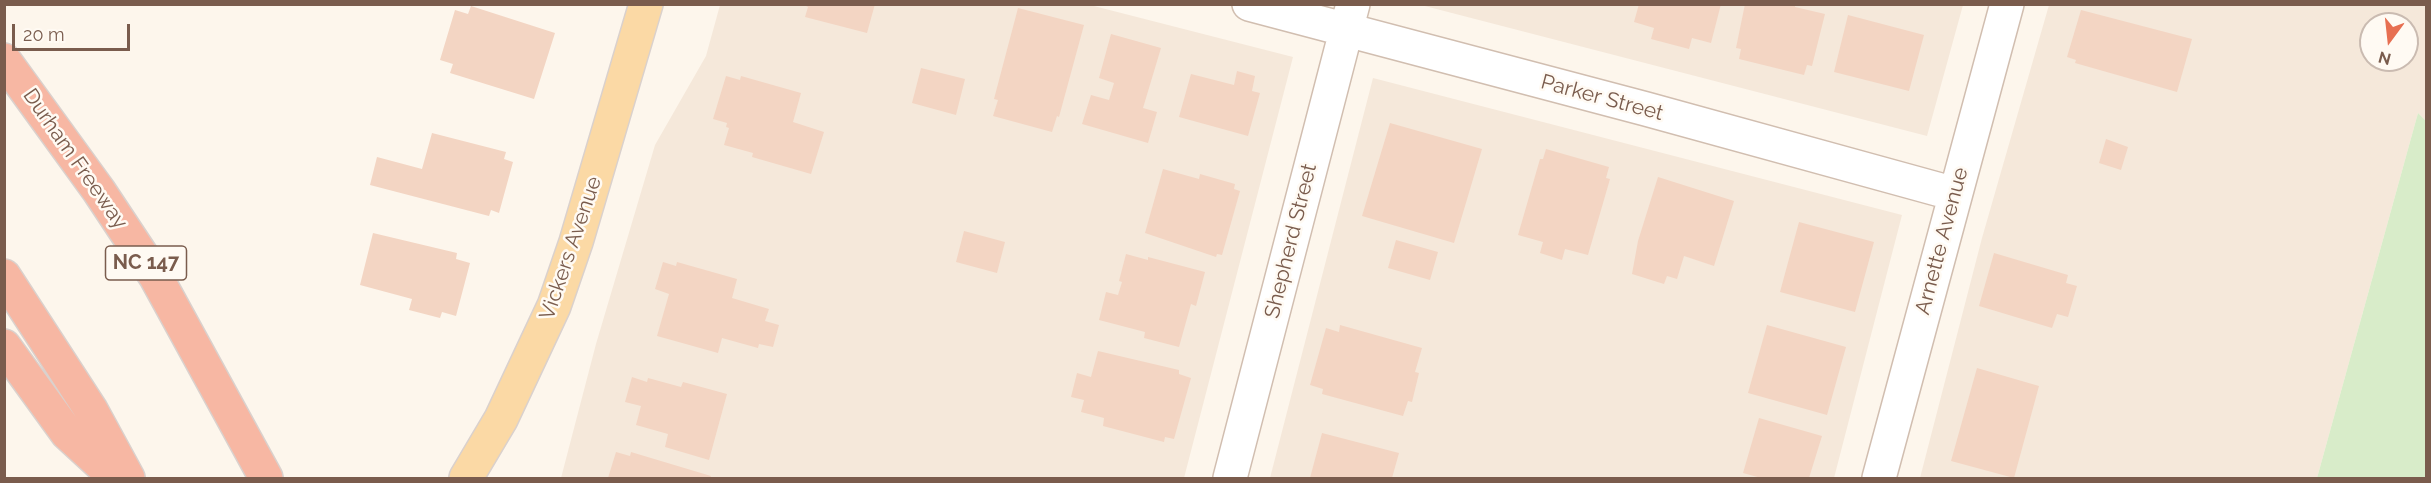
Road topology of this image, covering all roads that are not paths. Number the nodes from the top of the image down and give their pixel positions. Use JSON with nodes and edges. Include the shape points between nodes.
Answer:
{"nodes":[{"id":1,"x":646,"y":4,"type":"edge"},
{"id":2,"x":1249,"y":4,"type":"edge"},
{"id":3,"x":2007,"y":4,"type":"edge"},
{"id":4,"x":1349,"y":17,"type":"edge"},
{"id":5,"x":4,"y":60,"type":"edge"},
{"id":6,"x":1955,"y":194,"type":"junction"},
{"id":7,"x":4,"y":276,"type":"edge"},
{"id":8,"x":4,"y":346,"type":"edge"},
{"id":9,"x":116,"y":478,"type":"edge"},
{"id":10,"x":128,"y":478,"type":"edge"},
{"id":11,"x":266,"y":478,"type":"edge"},
{"id":12,"x":466,"y":478,"type":"edge"},
{"id":13,"x":1230,"y":478,"type":"edge"},
{"id":14,"x":1879,"y":478,"type":"edge"}],
"edges":[{"from":1,"to":12,"type":"main road","name":"Vickers Avenue","via":[[554,306],[501,419]]},
{"from":2,"to":4,"type":"street","name":"Parker Street"},
{"from":3,"to":6,"type":"street","name":"Arnette Avenue"},
{"from":4,"to":6,"type":"street","name":"Parker Street","via":[[1646,109]]},
{"from":4,"to":13,"type":"street","name":"Shepherd Street"},
{"from":5,"to":11,"type":"highway","name":"Durham Freeway","number":"NC 147","via":[[156,278]]},
{"from":6,"to":14,"type":"street","name":"Arnette Avenue"},
{"from":7,"to":10,"type":"highway","via":[[91,410]]},
{"from":8,"to":9,"type":"highway","via":[[68,433]]}]}
